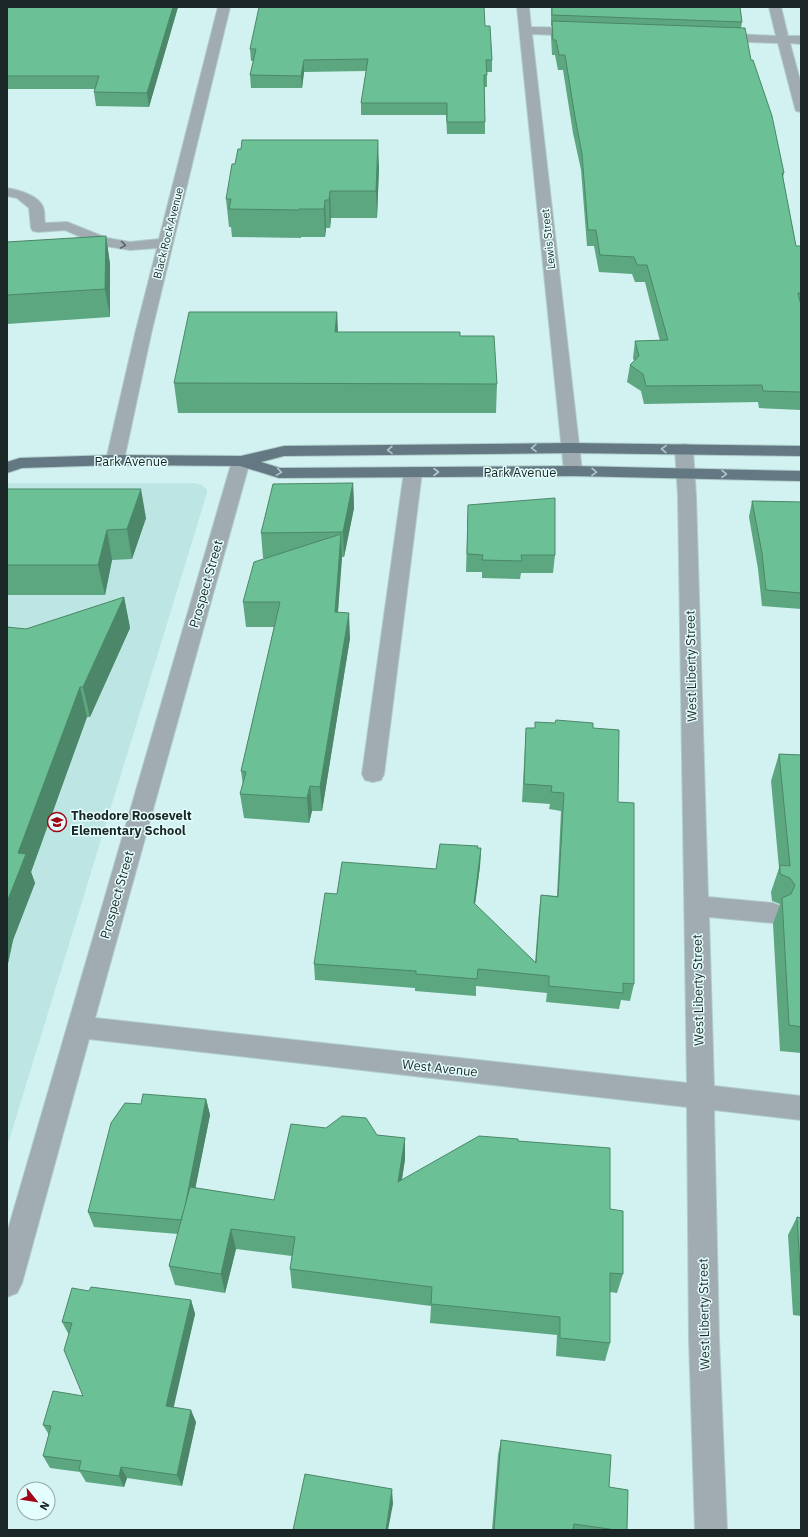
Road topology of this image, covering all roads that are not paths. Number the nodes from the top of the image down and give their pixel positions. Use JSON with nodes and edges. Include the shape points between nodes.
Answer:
{"nodes":[{"id":1,"x":224,"y":7,"type":"edge"},
{"id":2,"x":522,"y":7,"type":"edge"},
{"id":3,"x":775,"y":7,"type":"edge"},
{"id":4,"x":525,"y":30,"type":"junction"},
{"id":5,"x":596,"y":33,"type":"edge"},
{"id":6,"x":705,"y":37,"type":"edge"},
{"id":7,"x":783,"y":40,"type":"junction"},
{"id":8,"x":801,"y":40,"type":"edge"},
{"id":9,"x":801,"y":108,"type":"edge"},
{"id":10,"x":7,"y":192,"type":"edge"},
{"id":11,"x":165,"y":243,"type":"junction"},
{"id":12,"x":570,"y":448,"type":"junction"},
{"id":13,"x":684,"y":449,"type":"junction"},
{"id":14,"x":801,"y":451,"type":"edge"},
{"id":15,"x":115,"y":460,"type":"junction"},
{"id":16,"x":241,"y":462,"type":"junction"},
{"id":17,"x":11,"y":463,"type":"edge"},
{"id":18,"x":573,"y":471,"type":"junction"},
{"id":19,"x":413,"y":472,"type":"junction"},
{"id":20,"x":686,"y":473,"type":"junction"},
{"id":21,"x":801,"y":476,"type":"edge"},
{"id":22,"x":373,"y":774,"type":"dead end"},
{"id":23,"x":696,"y":906,"type":"junction"},
{"id":24,"x":773,"y":913,"type":"dead end"},
{"id":25,"x":80,"y":1027,"type":"junction"},
{"id":26,"x":701,"y":1097,"type":"junction"},
{"id":27,"x":801,"y":1108,"type":"edge"},
{"id":28,"x":7,"y":1283,"type":"edge"},
{"id":29,"x":711,"y":1530,"type":"edge"}],
"edges":[{"from":1,"to":11,"type":"street","name":"Black Rock Avenue"},
{"from":2,"to":4,"type":"street","name":"Lewis Street"},
{"from":3,"to":7,"type":"street"},
{"from":4,"to":5,"type":"street"},
{"from":4,"to":12,"type":"street","name":"Lewis Street"},
{"from":6,"to":7,"type":"street"},
{"from":7,"to":8,"type":"street"},
{"from":7,"to":9,"type":"street"},
{"from":10,"to":11,"type":"street","one_way":true,"via":[[22,195],[36,207],[38,228],[67,226],[104,242],[130,246]]},
{"from":11,"to":15,"type":"street","name":"Black Rock Avenue"},
{"from":13,"to":12,"type":"main road","name":"Park Avenue","one_way":true},
{"from":12,"to":16,"type":"main road","name":"Park Avenue","one_way":true,"via":[[284,451]]},
{"from":12,"to":18,"type":"street","name":"Lewis Street"},
{"from":13,"to":14,"type":"main road","name":"Park Avenue"},
{"from":13,"to":20,"type":"street","name":"West Liberty Street"},
{"from":15,"to":16,"type":"main road","name":"Park Avenue"},
{"from":15,"to":17,"type":"main road","name":"Park Avenue"},
{"from":16,"to":19,"type":"main road","name":"Park Avenue","one_way":true,"via":[[279,473]]},
{"from":16,"to":25,"type":"street","name":"Prospect Street"},
{"from":19,"to":18,"type":"main road","name":"Park Avenue","one_way":true},
{"from":18,"to":20,"type":"main road","name":"Park Avenue","one_way":true},
{"from":19,"to":22,"type":"street"},
{"from":20,"to":21,"type":"main road","name":"Park Avenue","one_way":true},
{"from":20,"to":23,"type":"street","name":"West Liberty Street"},
{"from":23,"to":24,"type":"street"},
{"from":23,"to":26,"type":"street","name":"West Liberty Street"},
{"from":25,"to":26,"type":"street","name":"West Avenue"},
{"from":25,"to":28,"type":"street","name":"Prospect Street"},
{"from":26,"to":27,"type":"street","name":"West Avenue"},
{"from":26,"to":29,"type":"street","name":"West Liberty Street","via":[[704,1339]]}]}
